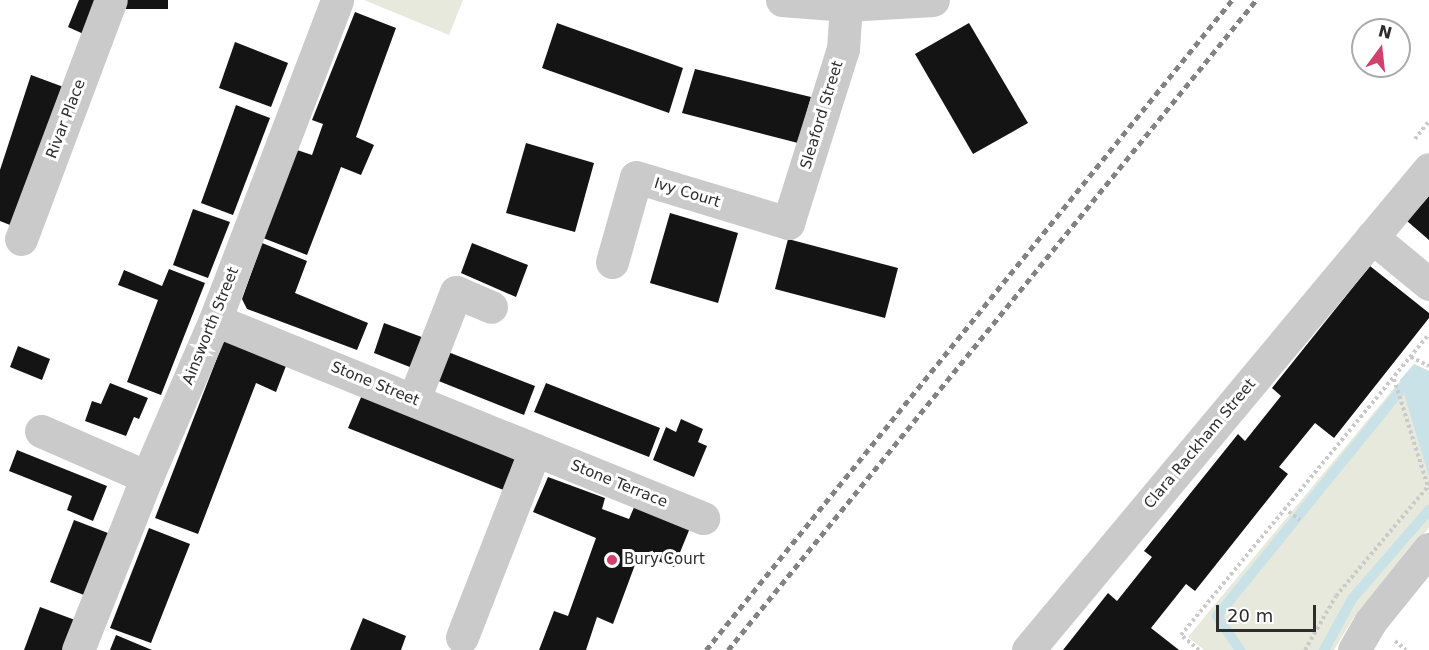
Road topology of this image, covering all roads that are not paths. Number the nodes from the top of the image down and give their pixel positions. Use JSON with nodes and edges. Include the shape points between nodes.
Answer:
{"nodes":[{"id":1,"x":111,"y":0,"type":"edge"},
{"id":2,"x":337,"y":0,"type":"edge"},
{"id":3,"x":782,"y":0,"type":"edge"},
{"id":4,"x":933,"y":0,"type":"edge"},
{"id":5,"x":846,"y":5,"type":"junction"},
{"id":6,"x":1429,"y":169,"type":"edge"},
{"id":7,"x":788,"y":223,"type":"joint"},
{"id":8,"x":1372,"y":237,"type":"junction"},
{"id":9,"x":21,"y":239,"type":"dead end"},
{"id":10,"x":612,"y":262,"type":"dead end"},
{"id":11,"x":1429,"y":284,"type":"edge"},
{"id":12,"x":491,"y":307,"type":"dead end"},
{"id":13,"x":215,"y":320,"type":"junction"},
{"id":14,"x":414,"y":399,"type":"junction"},
{"id":15,"x":41,"y":432,"type":"dead end"},
{"id":16,"x":535,"y":450,"type":"junction"},
{"id":17,"x":147,"y":477,"type":"junction"},
{"id":18,"x":702,"y":518,"type":"dead end"},
{"id":19,"x":1429,"y":549,"type":"edge"},
{"id":20,"x":462,"y":637,"type":"dead end"},
{"id":21,"x":78,"y":650,"type":"edge"},
{"id":22,"x":1028,"y":650,"type":"edge"},
{"id":23,"x":1354,"y":650,"type":"edge"}],
"edges":[{"from":1,"to":9,"type":"street","name":"Rivar Place"},
{"from":2,"to":13,"type":"street","name":"Ainsworth Street"},
{"from":3,"to":5,"type":"street"},
{"from":4,"to":5,"type":"street"},
{"from":5,"to":7,"type":"street","name":"Sleaford Street","via":[[843,49]]},
{"from":6,"to":8,"type":"street","name":"Clara Rackham Street"},
{"from":7,"to":10,"type":"street","name":"Ivy Court","via":[[636,177]]},
{"from":8,"to":11,"type":"street"},
{"from":8,"to":22,"type":"street","name":"Clara Rackham Street"},
{"from":12,"to":14,"type":"street","via":[[456,292]]},
{"from":13,"to":14,"type":"street","name":"Stone Street"},
{"from":13,"to":17,"type":"street","name":"Ainsworth Street"},
{"from":14,"to":16,"type":"street","name":"Stone Street"},
{"from":15,"to":17,"type":"street"},
{"from":16,"to":18,"type":"street","name":"Stone Terrace"},
{"from":16,"to":20,"type":"street"},
{"from":17,"to":21,"type":"street","name":"Ainsworth Street"},
{"from":19,"to":23,"type":"street","via":[[1370,622]]}]}
